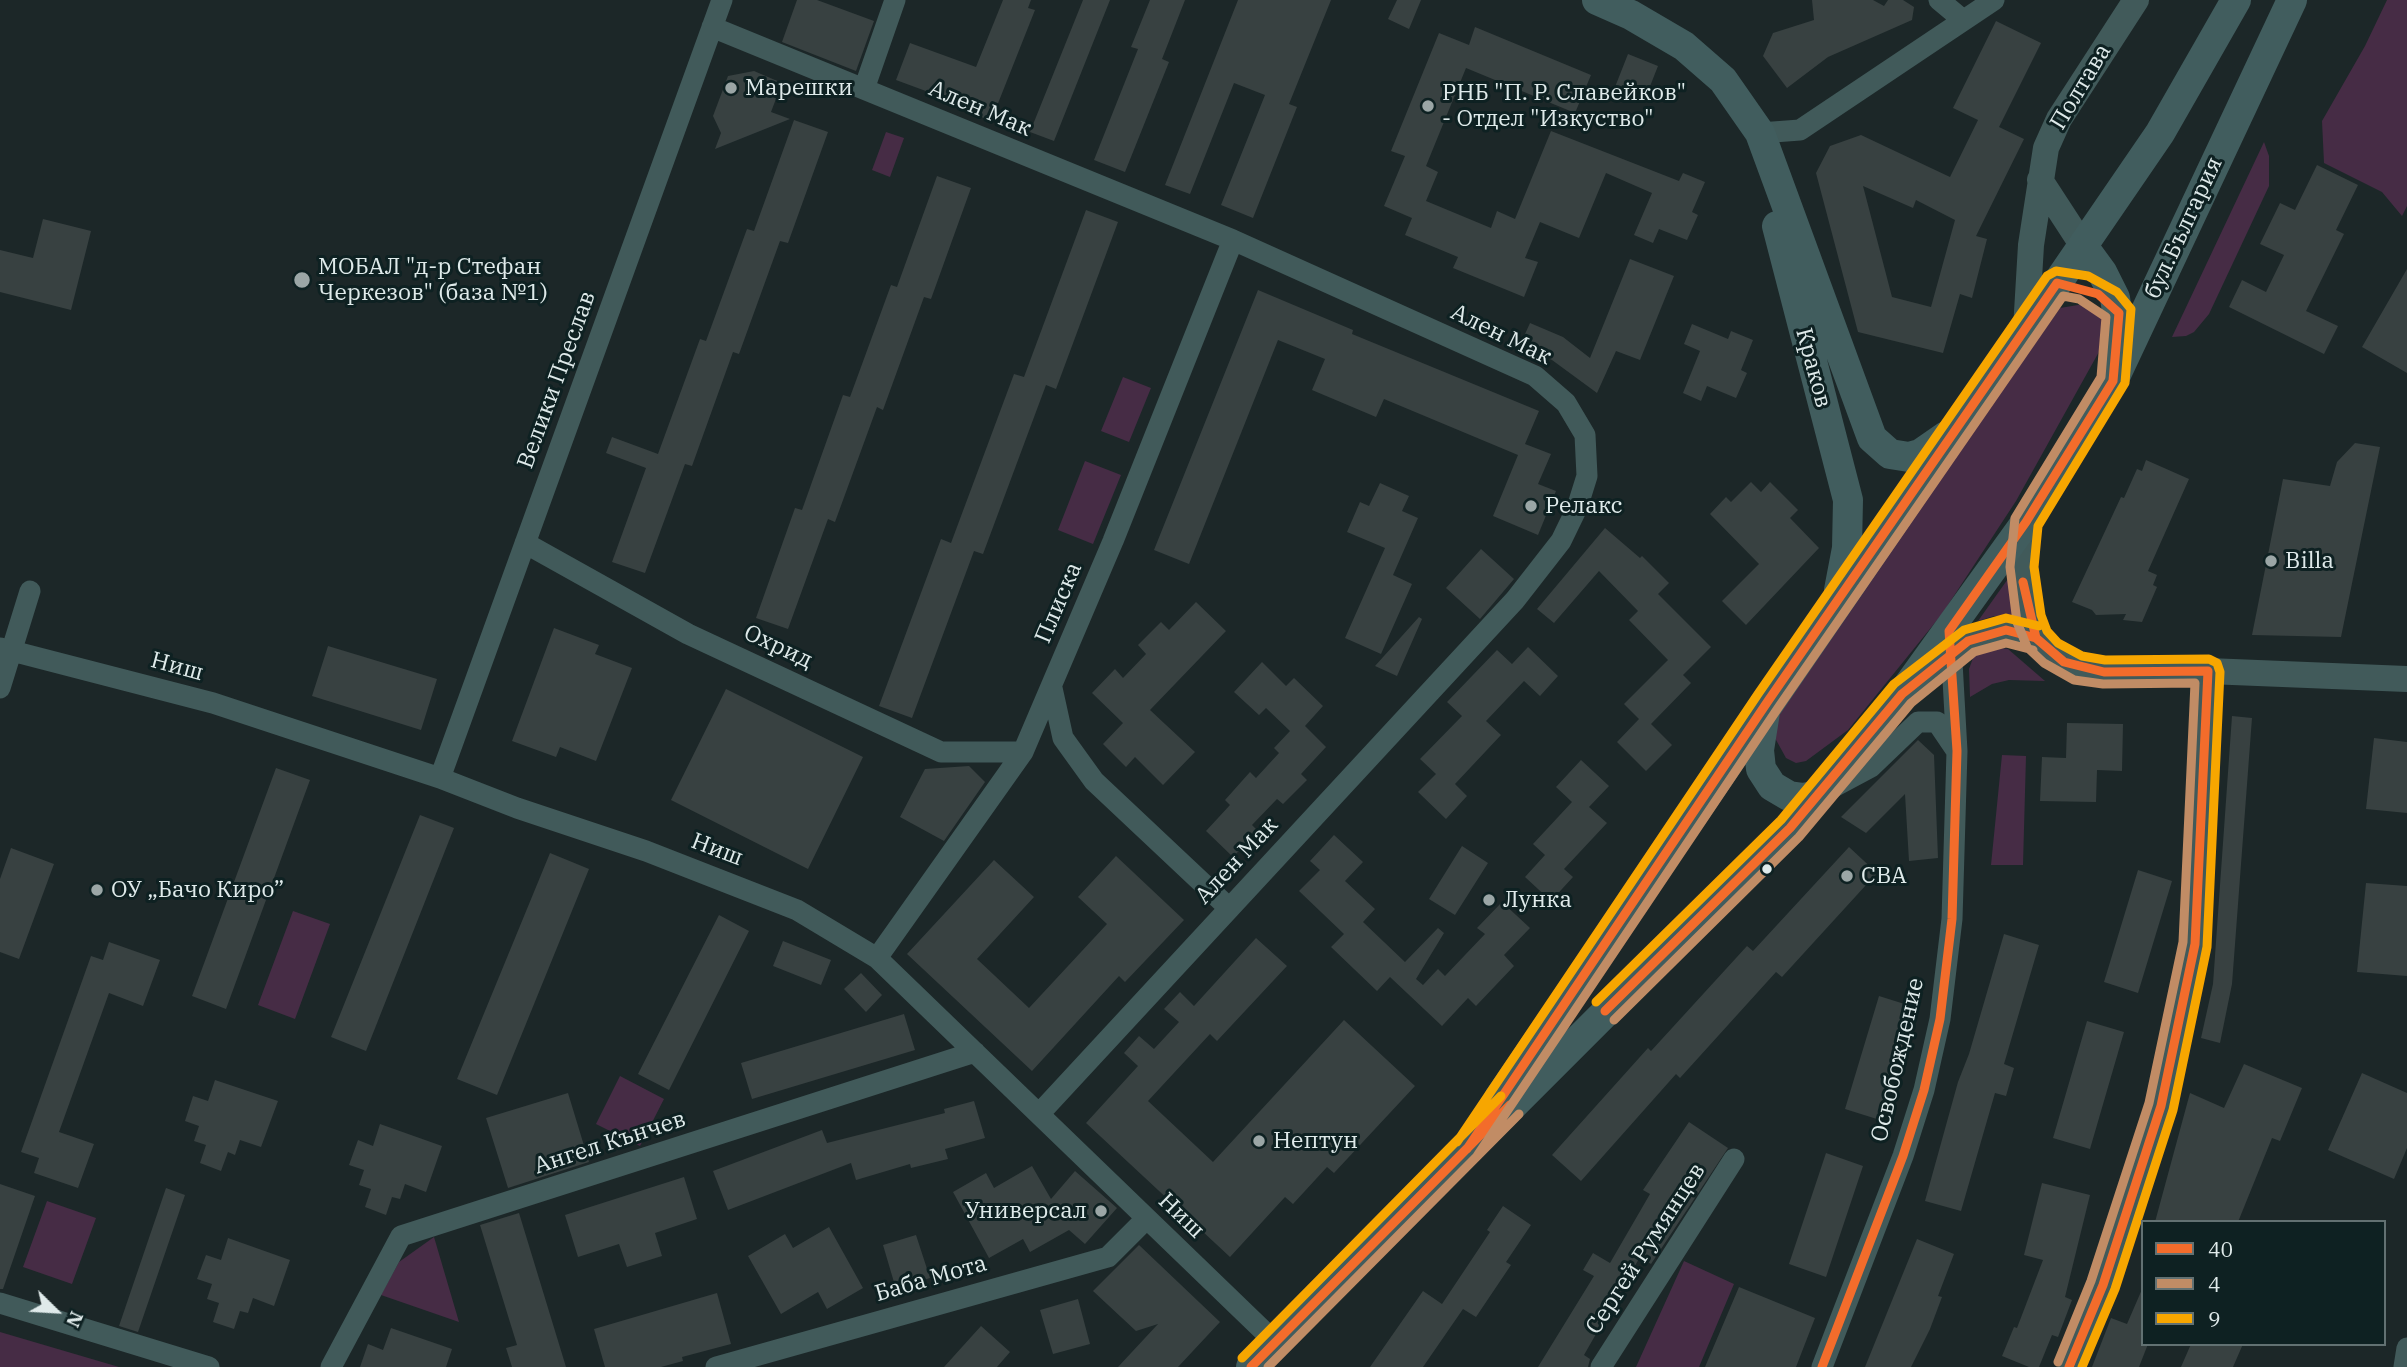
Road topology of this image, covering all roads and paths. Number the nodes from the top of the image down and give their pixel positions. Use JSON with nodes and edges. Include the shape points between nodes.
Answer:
{"nodes":[{"id":1,"x":722,"y":0,"type":"edge"},
{"id":2,"x":895,"y":0,"type":"edge"},
{"id":3,"x":1597,"y":0,"type":"edge"},
{"id":4,"x":1938,"y":0,"type":"edge"},
{"id":5,"x":1994,"y":0,"type":"edge"},
{"id":6,"x":2136,"y":0,"type":"edge"},
{"id":7,"x":2236,"y":0,"type":"edge"},
{"id":8,"x":2292,"y":0,"type":"edge"},
{"id":9,"x":1963,"y":20,"type":"junction"},
{"id":10,"x":712,"y":27,"type":"junction"},
{"id":11,"x":864,"y":89,"type":"junction"},
{"id":12,"x":1760,"y":133,"type":"junction"},
{"id":13,"x":2040,"y":180,"type":"junction"},
{"id":14,"x":1233,"y":240,"type":"junction"},
{"id":15,"x":2082,"y":246,"type":"junction"},
{"id":16,"x":2057,"y":283,"type":"junction"},
{"id":17,"x":2119,"y":313,"type":"junction"},
{"id":18,"x":2026,"y":329,"type":"junction"},
{"id":19,"x":2113,"y":381,"type":"junction"},
{"id":20,"x":1958,"y":428,"type":"junction"},
{"id":21,"x":2026,"y":522,"type":"junction"},
{"id":22,"x":525,"y":543,"type":"junction"},
{"id":23,"x":30,"y":591,"type":"dead end"},
{"id":24,"x":1836,"y":603,"type":"junction"},
{"id":25,"x":2036,"y":638,"type":"junction"},
{"id":26,"x":1950,"y":643,"type":"junction"},
{"id":27,"x":6,"y":649,"type":"edge"},
{"id":28,"x":2208,"y":671,"type":"junction"},
{"id":29,"x":2407,"y":679,"type":"edge"},
{"id":30,"x":0,"y":688,"type":"edge"},
{"id":31,"x":1052,"y":688,"type":"junction"},
{"id":32,"x":1768,"y":701,"type":"junction"},
{"id":33,"x":1023,"y":751,"type":"junction"},
{"id":34,"x":1957,"y":751,"type":"junction"},
{"id":35,"x":440,"y":778,"type":"junction"},
{"id":36,"x":1820,"y":794,"type":"junction"},
{"id":37,"x":1229,"y":908,"type":"junction"},
{"id":38,"x":877,"y":958,"type":"junction"},
{"id":39,"x":975,"y":1052,"type":"junction"},
{"id":40,"x":1039,"y":1114,"type":"junction"},
{"id":41,"x":1467,"y":1149,"type":"junction"},
{"id":42,"x":1734,"y":1158,"type":"dead end"},
{"id":43,"x":1146,"y":1219,"type":"junction"},
{"id":44,"x":0,"y":1303,"type":"edge"},
{"id":45,"x":1275,"y":1342,"type":"junction"},
{"id":46,"x":2407,"y":1348,"type":"edge"},
{"id":47,"x":209,"y":1367,"type":"edge"},
{"id":48,"x":331,"y":1367,"type":"edge"},
{"id":49,"x":716,"y":1367,"type":"edge"},
{"id":50,"x":1251,"y":1367,"type":"edge"},
{"id":51,"x":1601,"y":1367,"type":"edge"},
{"id":52,"x":1822,"y":1367,"type":"edge"},
{"id":53,"x":2069,"y":1367,"type":"edge"},
{"id":54,"x":2404,"y":1367,"type":"edge"}],
"edges":[{"from":1,"to":10,"type":"street","name":"Велики Преслав"},
{"from":2,"to":11,"type":"street"},
{"from":3,"to":12,"type":"main road","name":"Краков","via":[[1684,46],[1723,80]]},
{"from":4,"to":9,"type":"street"},
{"from":5,"to":9,"type":"street"},
{"from":6,"to":13,"type":"street","name":"Полтава","via":[[2059,120],[2046,148]]},
{"from":7,"to":15,"type":"main road","via":[[2160,132]]},
{"from":8,"to":19,"type":"main road","name":"бул.България"},
{"from":9,"to":12,"type":"street","via":[[1801,130]]},
{"from":10,"to":11,"type":"street","name":"Ален Мак"},
{"from":10,"to":22,"type":"street","name":"Велики Преслав"},
{"from":11,"to":14,"type":"street","name":"Ален Мак"},
{"from":12,"to":20,"type":"main road","name":"Краков","via":[[1872,438],[1890,454],[1909,457]]},
{"from":12,"to":24,"type":"main road","name":"Краков","via":[[1783,254],[1848,500],[1847,548]]},
{"from":13,"to":15,"type":"street"},
{"from":13,"to":18,"type":"street","name":"Полтава"},
{"from":14,"to":31,"type":"street","name":"Плиска"},
{"from":14,"to":37,"type":"street","name":"Ален Мак","via":[[1535,376],[1566,404],[1585,435],[1587,475],[1561,541],[1508,608]]},
{"from":15,"to":16,"type":"main road"},
{"from":15,"to":17,"type":"main road","via":[[2102,272]]},
{"from":16,"to":17,"type":"main road","via":[[2098,294]]},
{"from":16,"to":18,"type":"main road"},
{"from":17,"to":19,"type":"main road"},
{"from":18,"to":20,"type":"main road"},
{"from":19,"to":21,"type":"main road","name":"бул.България"},
{"from":20,"to":24,"type":"main road"},
{"from":21,"to":25,"type":"street","via":[[2022,580]]},
{"from":21,"to":26,"type":"main road","name":"бул.България"},
{"from":22,"to":33,"type":"street","name":"Охрид","via":[[688,634],[941,752]]},
{"from":22,"to":35,"type":"street","name":"Велики Преслав"},
{"from":23,"to":27,"type":"street"},
{"from":24,"to":32,"type":"main road"},
{"from":25,"to":26,"type":"street","via":[[2006,629]]},
{"from":25,"to":28,"type":"street","via":[[2078,668]]},
{"from":26,"to":34,"type":"street","name":"Освобождение"},
{"from":26,"to":36,"type":"main road","name":"бул.България"},
{"from":27,"to":30,"type":"street"},
{"from":27,"to":35,"type":"street","name":"Ниш","via":[[213,703]]},
{"from":28,"to":29,"type":"street"},
{"from":28,"to":53,"type":"street","via":[[2195,944],[2161,1106],[2103,1285]]},
{"from":31,"to":33,"type":"street","name":"Плиска"},
{"from":31,"to":37,"type":"street","via":[[1063,738],[1094,781]]},
{"from":32,"to":36,"type":"main road","via":[[1759,743],[1761,769],[1772,786],[1789,796]]},
{"from":32,"to":41,"type":"main road"},
{"from":33,"to":38,"type":"street","name":"Плиска"},
{"from":34,"to":36,"type":"street","via":[[1937,722],[1918,722],[1871,767]]},
{"from":34,"to":52,"type":"street","name":"Освобождение","via":[[1952,919],[1940,1018],[1903,1156]]},
{"from":35,"to":38,"type":"street","name":"Ниш","via":[[797,910]]},
{"from":36,"to":41,"type":"main road","name":"бул.България"},
{"from":37,"to":40,"type":"street","name":"Ален Мак"},
{"from":38,"to":39,"type":"street","name":"Ниш"},
{"from":39,"to":40,"type":"street","name":"Ниш"},
{"from":39,"to":48,"type":"street","name":"Ангел Кънчев","via":[[401,1236]]},
{"from":40,"to":43,"type":"street","name":"Ниш"},
{"from":41,"to":45,"type":"main road"},
{"from":42,"to":51,"type":"street","name":"Сергей Румянцев"},
{"from":43,"to":45,"type":"street","name":"Ниш"},
{"from":43,"to":49,"type":"street","name":"Баба Мота","via":[[1108,1257]]},
{"from":44,"to":47,"type":"street"},
{"from":45,"to":50,"type":"main road"},
{"from":46,"to":54,"type":"street"}]}
